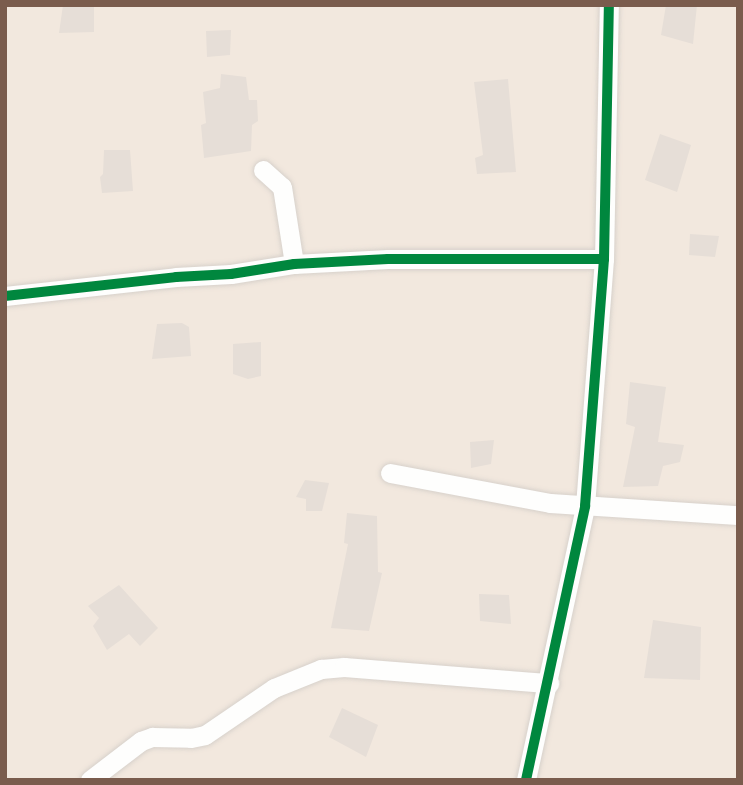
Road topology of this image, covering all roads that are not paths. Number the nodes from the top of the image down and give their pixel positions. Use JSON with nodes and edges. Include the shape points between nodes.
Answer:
{"nodes":[{"id":1,"x":609,"y":5,"type":"edge"},
{"id":2,"x":263,"y":170,"type":"dead end"},
{"id":3,"x":604,"y":259,"type":"junction"},
{"id":4,"x":294,"y":264,"type":"junction"},
{"id":5,"x":5,"y":296,"type":"edge"},
{"id":6,"x":390,"y":473,"type":"dead end"},
{"id":7,"x":585,"y":506,"type":"junction"},
{"id":8,"x":738,"y":514,"type":"edge"},
{"id":9,"x":549,"y":683,"type":"junction"},
{"id":10,"x":90,"y":780,"type":"edge"},
{"id":11,"x":526,"y":780,"type":"edge"}],
"edges":[{"from":1,"to":3,"type":"street"},
{"from":2,"to":4,"type":"street","via":[[282,187]]},
{"from":3,"to":4,"type":"street"},
{"from":3,"to":7,"type":"street"},
{"from":4,"to":5,"type":"street"},
{"from":6,"to":7,"type":"street","via":[[500,496]]},
{"from":7,"to":8,"type":"street"},
{"from":7,"to":9,"type":"street"},
{"from":9,"to":10,"type":"street","via":[[321,669],[274,688],[205,735],[141,741]]},
{"from":9,"to":11,"type":"street"}]}
